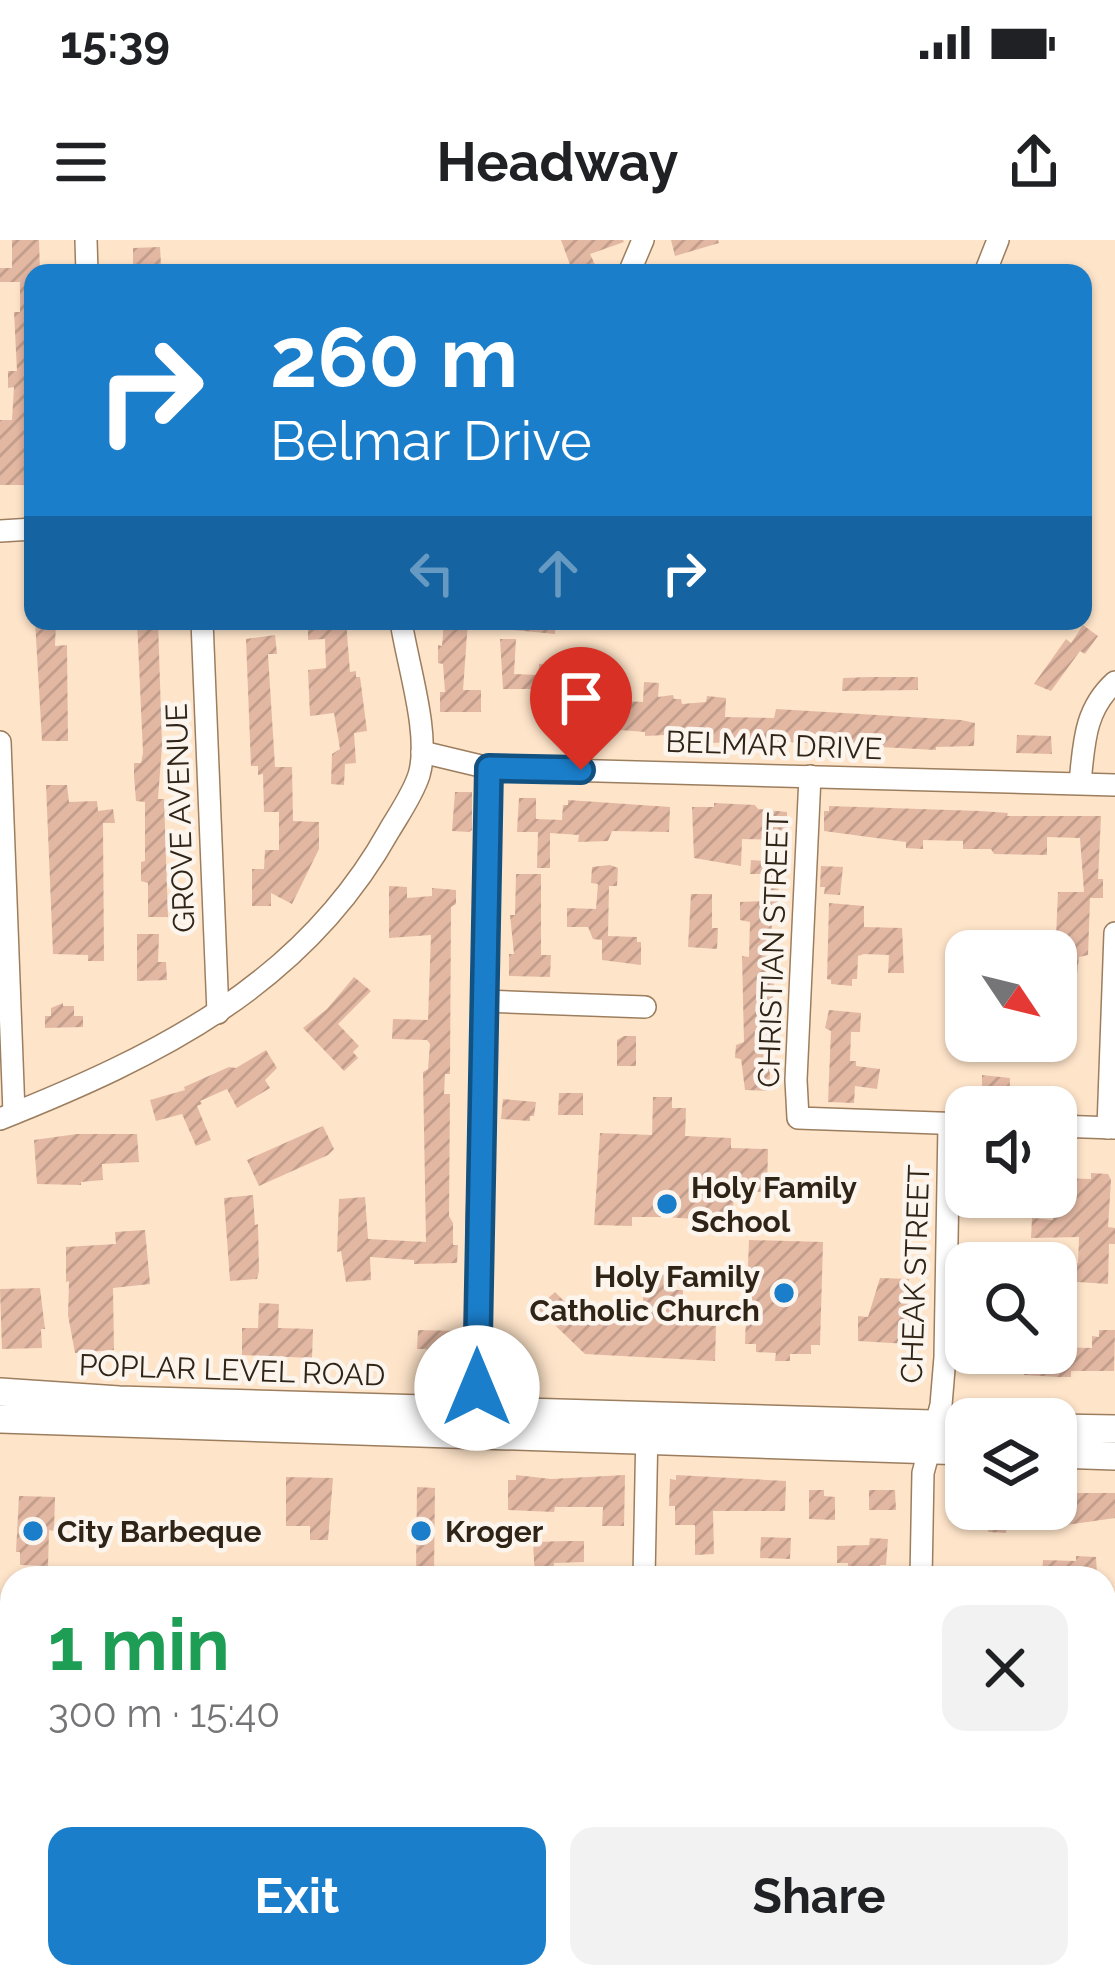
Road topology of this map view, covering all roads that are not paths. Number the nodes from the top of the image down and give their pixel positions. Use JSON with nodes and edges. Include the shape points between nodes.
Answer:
{"nodes":[{"id":1,"x":202,"y":630,"type":"edge"},
{"id":2,"x":402,"y":630,"type":"edge"},
{"id":3,"x":1115,"y":682,"type":"edge"},
{"id":4,"x":0,"y":742,"type":"edge"},
{"id":5,"x":422,"y":752,"type":"junction"},
{"id":6,"x":489,"y":768,"type":"junction"},
{"id":7,"x":810,"y":776,"type":"junction"},
{"id":8,"x":1080,"y":783,"type":"junction"},
{"id":9,"x":1115,"y":785,"type":"edge"},
{"id":10,"x":1115,"y":933,"type":"edge"},
{"id":11,"x":484,"y":1001,"type":"junction"},
{"id":12,"x":645,"y":1007,"type":"dead end"},
{"id":13,"x":218,"y":1013,"type":"junction"},
{"id":14,"x":7,"y":1116,"type":"edge"},
{"id":15,"x":945,"y":1124,"type":"edge"},
{"id":16,"x":1077,"y":1127,"type":"edge"},
{"id":17,"x":1112,"y":1128,"type":"edge"},
{"id":18,"x":953,"y":1218,"type":"edge"},
{"id":19,"x":0,"y":1393,"type":"edge"},
{"id":20,"x":120,"y":1413,"type":"junction"},
{"id":21,"x":0,"y":1419,"type":"edge"},
{"id":22,"x":477,"y":1424,"type":"junction"},
{"id":23,"x":647,"y":1429,"type":"junction"},
{"id":24,"x":1077,"y":1429,"type":"edge"},
{"id":25,"x":1115,"y":1430,"type":"edge"},
{"id":26,"x":945,"y":1432,"type":"edge"},
{"id":27,"x":932,"y":1437,"type":"junction"},
{"id":28,"x":945,"y":1442,"type":"edge"},
{"id":29,"x":1077,"y":1455,"type":"edge"},
{"id":30,"x":1115,"y":1456,"type":"edge"},
{"id":31,"x":644,"y":1566,"type":"edge"},
{"id":32,"x":921,"y":1566,"type":"edge"}],
"edges":[{"from":1,"to":13,"type":"street","name":"GROVE AVENUE"},
{"from":2,"to":5,"type":"street"},
{"from":3,"to":8,"type":"street","via":[[1087,724]]},
{"from":4,"to":14,"type":"street"},
{"from":5,"to":6,"type":"street","name":"BELMAR DRIVE"},
{"from":5,"to":13,"type":"street","via":[[416,783],[356,885],[292,958]]},
{"from":6,"to":7,"type":"street","name":"BELMAR DRIVE"},
{"from":6,"to":11,"type":"street"},
{"from":7,"to":8,"type":"street","name":"BELMAR DRIVE"},
{"from":7,"to":15,"type":"street","name":"CHRISTIAN STREET","via":[[798,1118]]},
{"from":8,"to":9,"type":"street","name":"BELMAR DRIVE"},
{"from":10,"to":17,"type":"street"},
{"from":11,"to":12,"type":"street"},
{"from":11,"to":22,"type":"street"},
{"from":13,"to":14,"type":"street"},
{"from":16,"to":17,"type":"street"},
{"from":18,"to":27,"type":"street","name":"CHEAK STREET"},
{"from":19,"to":20,"type":"main road","name":"POPLAR LEVEL ROAD"},
{"from":20,"to":21,"type":"main road","name":"POPLAR LEVEL ROAD"},
{"from":20,"to":22,"type":"main road","name":"POPLAR LEVEL ROAD"},
{"from":22,"to":23,"type":"main road","name":"POPLAR LEVEL ROAD"},
{"from":23,"to":27,"type":"main road","name":"POPLAR LEVEL ROAD"},
{"from":23,"to":31,"type":"street"},
{"from":24,"to":25,"type":"main road"},
{"from":26,"to":27,"type":"main road","name":"POPLAR LEVEL ROAD"},
{"from":27,"to":28,"type":"main road","name":"POPLAR LEVEL ROAD"},
{"from":27,"to":32,"type":"street","name":"CHEAK STREET"},
{"from":29,"to":30,"type":"main road"}]}
